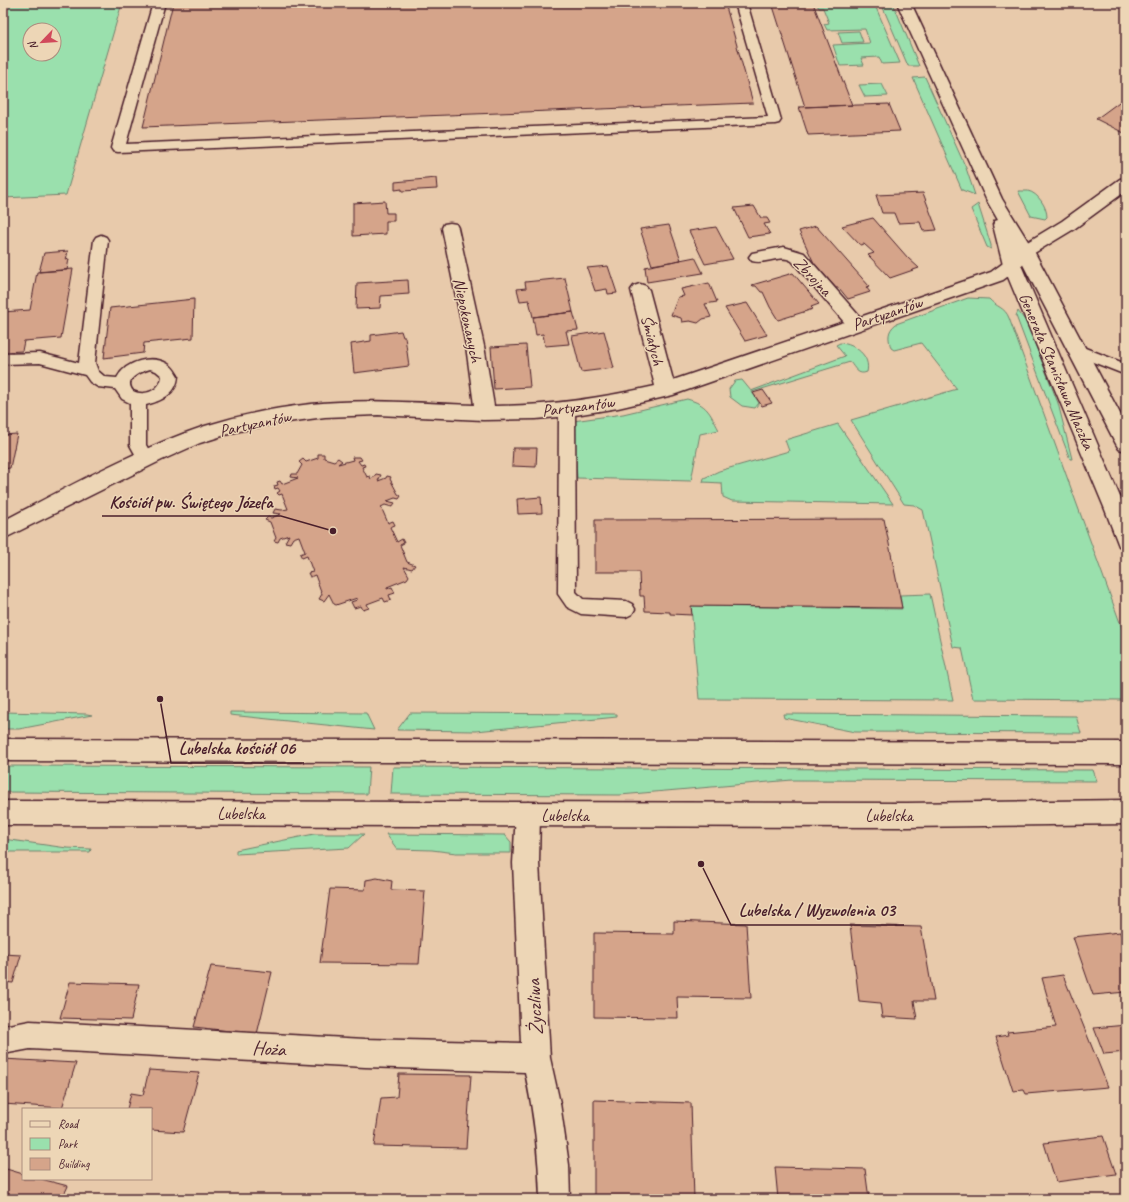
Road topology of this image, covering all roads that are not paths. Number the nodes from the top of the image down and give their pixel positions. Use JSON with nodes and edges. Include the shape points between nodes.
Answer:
{"nodes":[{"id":1,"x":159,"y":3,"type":"edge"},
{"id":2,"x":741,"y":3,"type":"edge"},
{"id":3,"x":904,"y":3,"type":"edge"},
{"id":4,"x":1126,"y":183,"type":"edge"},
{"id":5,"x":994,"y":199,"type":"junction"},
{"id":6,"x":450,"y":228,"type":"dead end"},
{"id":7,"x":100,"y":240,"type":"dead end"},
{"id":8,"x":1025,"y":251,"type":"junction"},
{"id":9,"x":758,"y":257,"type":"dead end"},
{"id":10,"x":1012,"y":265,"type":"junction"},
{"id":11,"x":640,"y":290,"type":"dead end"},
{"id":12,"x":856,"y":324,"type":"junction"},
{"id":13,"x":1076,"y":349,"type":"junction"},
{"id":14,"x":3,"y":359,"type":"edge"},
{"id":15,"x":1126,"y":370,"type":"edge"},
{"id":16,"x":89,"y":371,"type":"junction"},
{"id":17,"x":121,"y":383,"type":"junction"},
{"id":18,"x":666,"y":390,"type":"junction"},
{"id":19,"x":138,"y":399,"type":"junction"},
{"id":20,"x":567,"y":408,"type":"junction"},
{"id":21,"x":485,"y":412,"type":"junction"},
{"id":22,"x":1124,"y":433,"type":"edge"},
{"id":23,"x":146,"y":459,"type":"junction"},
{"id":24,"x":3,"y":530,"type":"edge"},
{"id":25,"x":1126,"y":540,"type":"edge"},
{"id":26,"x":626,"y":609,"type":"dead end"},
{"id":27,"x":3,"y":750,"type":"edge"},
{"id":28,"x":1126,"y":753,"type":"edge"},
{"id":29,"x":3,"y":812,"type":"edge"},
{"id":30,"x":1126,"y":812,"type":"edge"},
{"id":31,"x":528,"y":814,"type":"junction"},
{"id":32,"x":3,"y":1040,"type":"edge"},
{"id":33,"x":536,"y":1058,"type":"junction"},
{"id":34,"x":555,"y":1199,"type":"edge"}],
"edges":[{"from":1,"to":2,"type":"lane","via":[[118,148],[775,120]]},
{"from":3,"to":5,"type":"main road","name":"Generała Stanisława Maczka"},
{"from":4,"to":8,"type":"main road","name":"Partyzantów","via":[[1068,225]]},
{"from":5,"to":8,"type":"main road","name":"Generała Stanisława Maczka"},
{"from":5,"to":10,"type":"main road","name":"Generała Stanisława Maczka"},
{"from":6,"to":21,"type":"main road","name":"Niepokonanych","via":[[475,346]]},
{"from":7,"to":16,"type":"lane","via":[[87,358]]},
{"from":8,"to":10,"type":"main road","name":"Partyzantów"},
{"from":8,"to":13,"type":"main road","name":"Generała Stanisława Maczka"},
{"from":9,"to":12,"type":"main road","name":"Zbrojna","via":[[784,252],[798,257]]},
{"from":10,"to":12,"type":"main road","name":"Partyzantów","via":[[997,276]]},
{"from":10,"to":25,"type":"main road","name":"Generała Stanisława Maczka"},
{"from":11,"to":18,"type":"main road","name":"Śmiałych"},
{"from":12,"to":18,"type":"main road","name":"Partyzantów"},
{"from":13,"to":15,"type":"lane"},
{"from":13,"to":22,"type":"main road","name":"Generała Stanisława Maczka"},
{"from":14,"to":16,"type":"lane","via":[[40,358]]},
{"from":16,"to":17,"type":"lane","via":[[101,382]]},
{"from":17,"to":19,"type":"lane","via":[[121,389],[125,394]]},
{"from":17,"to":19,"type":"lane","via":[[128,372],[142,365],[157,365],[168,371],[170,381],[163,392]]},
{"from":18,"to":20,"type":"main road","name":"Partyzantów"},
{"from":19,"to":23,"type":"lane","via":[[138,445]]},
{"from":20,"to":21,"type":"main road","name":"Partyzantów","via":[[536,412]]},
{"from":20,"to":26,"type":"lane","via":[[567,594],[573,602],[581,606]]},
{"from":21,"to":23,"type":"main road","name":"Partyzantów","via":[[366,408],[270,417],[222,428]]},
{"from":23,"to":24,"type":"main road","name":"Partyzantów","via":[[107,476]]},
{"from":27,"to":28,"type":"main road"},
{"from":29,"to":31,"type":"main road","name":"Lubelska"},
{"from":30,"to":31,"type":"main road","name":"Lubelska","via":[[907,815]]},
{"from":31,"to":33,"type":"main road","name":"Życzliwa","via":[[526,862]]},
{"from":32,"to":33,"type":"main road","name":"Hoża","via":[[30,1035]]},
{"from":33,"to":34,"type":"main road","name":"Życzliwa","via":[[546,1103]]}]}
